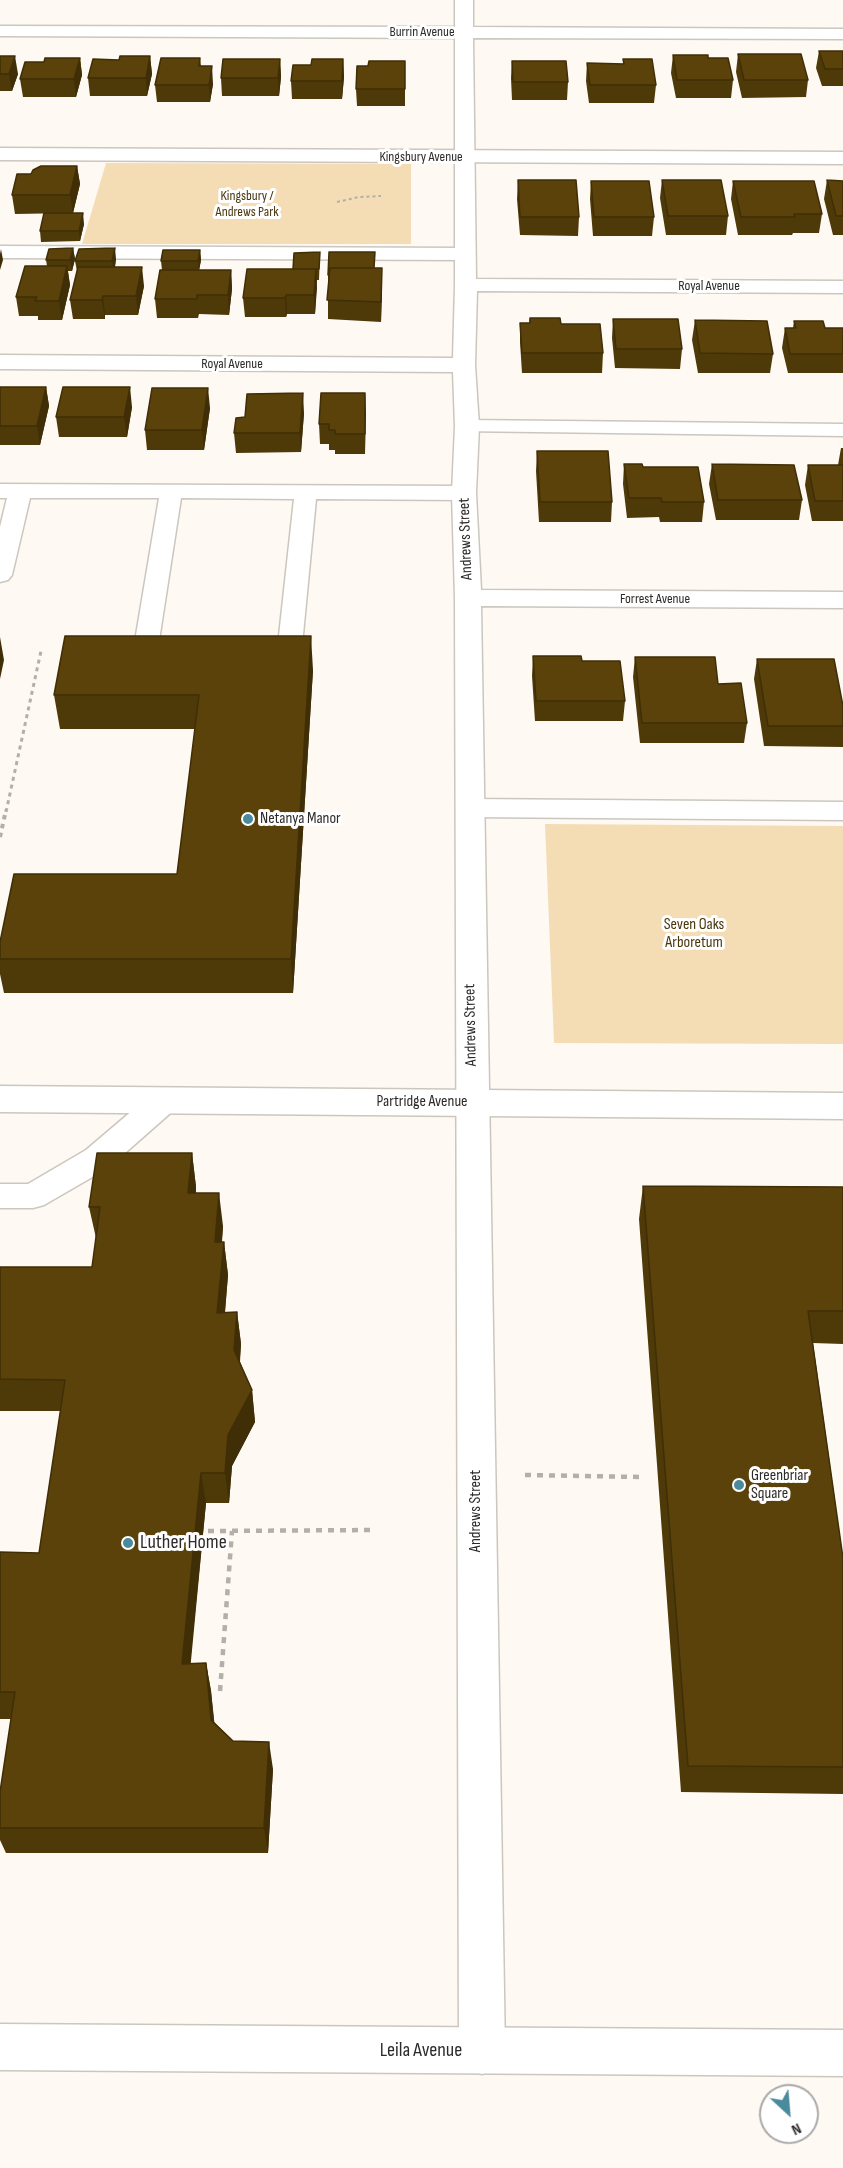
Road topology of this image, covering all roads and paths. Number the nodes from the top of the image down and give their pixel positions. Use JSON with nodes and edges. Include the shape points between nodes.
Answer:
{"nodes":[{"id":1,"x":464,"y":0,"type":"edge"},
{"id":2,"x":0,"y":31,"type":"edge"},
{"id":3,"x":464,"y":32,"type":"junction"},
{"id":4,"x":843,"y":34,"type":"edge"},
{"id":5,"x":0,"y":154,"type":"edge"},
{"id":6,"x":465,"y":157,"type":"junction"},
{"id":7,"x":843,"y":158,"type":"edge"},
{"id":8,"x":389,"y":195,"type":"dead end"},
{"id":9,"x":338,"y":202,"type":"dead end"},
{"id":10,"x":0,"y":252,"type":"edge"},
{"id":11,"x":465,"y":269,"type":"junction"},
{"id":12,"x":843,"y":287,"type":"edge"},
{"id":13,"x":0,"y":362,"type":"edge"},
{"id":14,"x":464,"y":365,"type":"junction"},
{"id":15,"x":467,"y":426,"type":"junction"},
{"id":16,"x":843,"y":430,"type":"edge"},
{"id":17,"x":10,"y":491,"type":"edge"},
{"id":18,"x":171,"y":492,"type":"junction"},
{"id":19,"x":306,"y":492,"type":"junction"},
{"id":20,"x":464,"y":493,"type":"junction"},
{"id":21,"x":0,"y":575,"type":"edge"},
{"id":22,"x":468,"y":598,"type":"junction"},
{"id":23,"x":843,"y":600,"type":"edge"},
{"id":24,"x":290,"y":645,"type":"edge"},
{"id":25,"x":146,"y":646,"type":"edge"},
{"id":26,"x":41,"y":651,"type":"dead end"},
{"id":27,"x":469,"y":808,"type":"junction"},
{"id":28,"x":843,"y":811,"type":"edge"},
{"id":29,"x":0,"y":837,"type":"edge"},
{"id":30,"x":0,"y":1100,"type":"edge"},
{"id":31,"x":164,"y":1101,"type":"junction"},
{"id":32,"x":472,"y":1102,"type":"junction"},
{"id":33,"x":843,"y":1106,"type":"edge"},
{"id":34,"x":0,"y":1196,"type":"edge"},
{"id":35,"x":476,"y":1474,"type":"junction"},
{"id":36,"x":641,"y":1477,"type":"dead end"},
{"id":37,"x":373,"y":1530,"type":"dead end"},
{"id":38,"x":208,"y":1531,"type":"dead end"},
{"id":39,"x":232,"y":1531,"type":"junction"},
{"id":40,"x":220,"y":1691,"type":"dead end"},
{"id":41,"x":0,"y":2047,"type":"edge"},
{"id":42,"x":482,"y":2051,"type":"junction"},
{"id":43,"x":843,"y":2053,"type":"edge"}],
"edges":[{"from":1,"to":3,"type":"street","name":"Andrews Street"},
{"from":2,"to":3,"type":"street","name":"Burrin Avenue"},
{"from":3,"to":4,"type":"street","name":"Burrin Avenue"},
{"from":3,"to":6,"type":"street","name":"Andrews Street"},
{"from":5,"to":6,"type":"street","name":"Kingsbury Avenue"},
{"from":6,"to":7,"type":"street","name":"Kingsbury Avenue"},
{"from":6,"to":11,"type":"street","name":"Andrews Street"},
{"from":8,"to":9,"type":"path"},
{"from":10,"to":11,"type":"lane"},
{"from":11,"to":12,"type":"street","name":"Royal Avenue"},
{"from":11,"to":14,"type":"street","name":"Andrews Street"},
{"from":13,"to":14,"type":"street","name":"Royal Avenue"},
{"from":14,"to":15,"type":"street","name":"Andrews Street"},
{"from":15,"to":16,"type":"lane"},
{"from":15,"to":20,"type":"street","name":"Andrews Street"},
{"from":17,"to":18,"type":"lane"},
{"from":17,"to":21,"type":"lane"},
{"from":18,"to":19,"type":"lane"},
{"from":18,"to":25,"type":"lane"},
{"from":19,"to":20,"type":"lane"},
{"from":19,"to":24,"type":"lane"},
{"from":20,"to":22,"type":"street","name":"Andrews Street"},
{"from":22,"to":23,"type":"street","name":"Forrest Avenue"},
{"from":22,"to":27,"type":"street","name":"Andrews Street"},
{"from":26,"to":29,"type":"path"},
{"from":27,"to":28,"type":"lane"},
{"from":27,"to":32,"type":"street","name":"Andrews Street"},
{"from":30,"to":31,"type":"street","name":"Partridge Avenue"},
{"from":31,"to":32,"type":"street","name":"Partridge Avenue"},
{"from":31,"to":34,"type":"lane","via":[[97,1159],[33,1196]]},
{"from":32,"to":33,"type":"street","name":"Partridge Avenue"},
{"from":32,"to":35,"type":"street","name":"Andrews Street"},
{"from":35,"to":36,"type":"path"},
{"from":35,"to":42,"type":"street","name":"Andrews Street"},
{"from":37,"to":39,"type":"path"},
{"from":38,"to":39,"type":"path"},
{"from":39,"to":40,"type":"path"},
{"from":41,"to":42,"type":"street","name":"Leila Avenue"},
{"from":42,"to":43,"type":"street","name":"Leila Avenue"}]}
